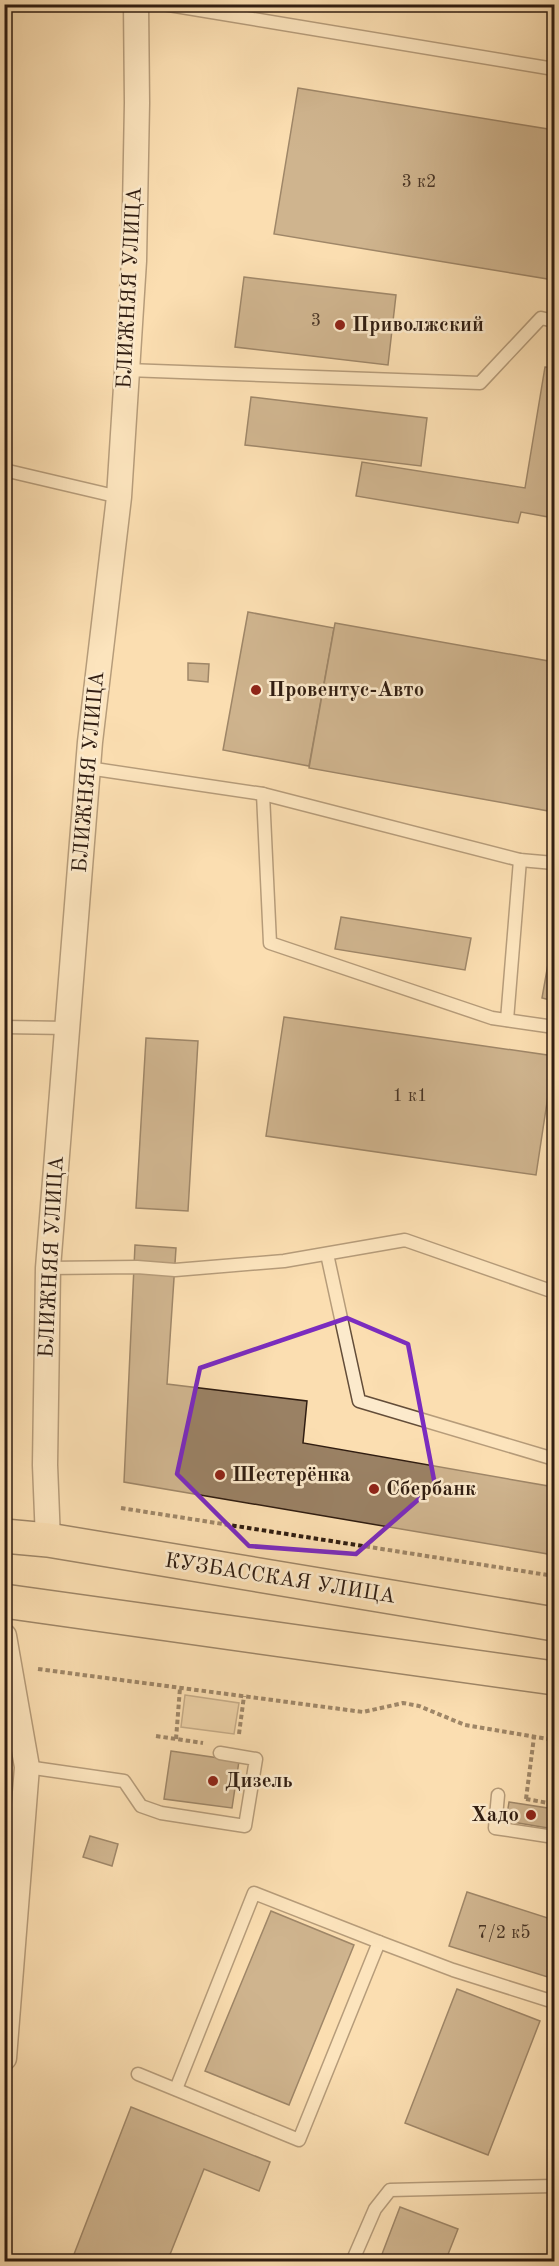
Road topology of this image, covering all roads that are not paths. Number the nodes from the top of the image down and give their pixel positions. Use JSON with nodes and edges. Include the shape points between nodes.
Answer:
{"nodes":[{"id":1,"x":136,"y":4,"type":"edge"},
{"id":2,"x":163,"y":4,"type":"edge"},
{"id":3,"x":555,"y":69,"type":"edge"},
{"id":4,"x":555,"y":321,"type":"edge"},
{"id":5,"x":127,"y":370,"type":"junction"},
{"id":6,"x":4,"y":470,"type":"edge"},
{"id":7,"x":119,"y":497,"type":"junction"},
{"id":8,"x":88,"y":768,"type":"junction"},
{"id":9,"x":263,"y":794,"type":"junction"},
{"id":10,"x":520,"y":860,"type":"junction"},
{"id":11,"x":555,"y":863,"type":"edge"},
{"id":12,"x":507,"y":1020,"type":"junction"},
{"id":13,"x":4,"y":1027,"type":"edge"},
{"id":14,"x":555,"y":1027,"type":"edge"},
{"id":15,"x":67,"y":1028,"type":"junction"},
{"id":16,"x":327,"y":1254,"type":"junction"},
{"id":17,"x":48,"y":1268,"type":"junction"},
{"id":18,"x":555,"y":1292,"type":"edge"},
{"id":19,"x":555,"y":1459,"type":"edge"},
{"id":20,"x":4,"y":1536,"type":"edge"},
{"id":21,"x":48,"y":1540,"type":"junction"},
{"id":22,"x":4,"y":1601,"type":"edge"},
{"id":23,"x":555,"y":1624,"type":"edge"},
{"id":24,"x":4,"y":1636,"type":"edge"},
{"id":25,"x":555,"y":1678,"type":"edge"},
{"id":26,"x":220,"y":1753,"type":"dead end"},
{"id":27,"x":27,"y":1767,"type":"junction"},
{"id":28,"x":498,"y":1795,"type":"road end"},
{"id":29,"x":14,"y":1821,"type":"edge"},
{"id":30,"x":555,"y":1837,"type":"edge"},
{"id":31,"x":9,"y":1940,"type":"edge"},
{"id":32,"x":379,"y":1942,"type":"junction"},
{"id":33,"x":555,"y":2002,"type":"edge"},
{"id":34,"x":4,"y":2058,"type":"edge"},
{"id":35,"x":138,"y":2074,"type":"dead end"},
{"id":36,"x":176,"y":2089,"type":"junction"},
{"id":37,"x":555,"y":2186,"type":"edge"},
{"id":38,"x":352,"y":2262,"type":"edge"}],
"edges":[{"from":1,"to":5,"type":"street","name":"БЛИЖНЯЯ УЛИЦА","via":[[134,261]]},
{"from":2,"to":3,"type":"lane"},
{"from":4,"to":5,"type":"lane","via":[[541,318],[480,383]]},
{"from":5,"to":7,"type":"street","name":"БЛИЖНЯЯ УЛИЦА"},
{"from":6,"to":7,"type":"lane"},
{"from":7,"to":8,"type":"street","name":"БЛИЖНЯЯ УЛИЦА"},
{"from":8,"to":9,"type":"lane"},
{"from":8,"to":15,"type":"street","name":"БЛИЖНЯЯ УЛИЦА"},
{"from":9,"to":10,"type":"lane"},
{"from":9,"to":12,"type":"lane","via":[[270,943]]},
{"from":10,"to":11,"type":"lane"},
{"from":10,"to":12,"type":"lane"},
{"from":12,"to":14,"type":"lane"},
{"from":13,"to":15,"type":"lane"},
{"from":15,"to":17,"type":"street","name":"БЛИЖНЯЯ УЛИЦА"},
{"from":16,"to":17,"type":"lane","via":[[284,1262],[175,1270]]},
{"from":16,"to":18,"type":"lane","via":[[405,1240]]},
{"from":16,"to":19,"type":"lane","via":[[359,1401]]},
{"from":17,"to":21,"type":"street","name":"БЛИЖНЯЯ УЛИЦА"},
{"from":20,"to":21,"type":"main road","name":"КУЗБАССКАЯ УЛИЦА"},
{"from":21,"to":23,"type":"main road","name":"КУЗБАССКАЯ УЛИЦА"},
{"from":22,"to":25,"type":"main road"},
{"from":24,"to":27,"type":"street"},
{"from":26,"to":27,"type":"lane","via":[[237,1752],[256,1759],[245,1826],[161,1813],[141,1806],[124,1781]]},
{"from":27,"to":29,"type":"street"},
{"from":28,"to":30,"type":"lane","via":[[495,1828]]},
{"from":29,"to":31,"type":"street"},
{"from":31,"to":34,"type":"street"},
{"from":32,"to":33,"type":"lane"},
{"from":32,"to":36,"type":"lane","via":[[254,1893]]},
{"from":32,"to":36,"type":"lane","via":[[299,2139]]},
{"from":35,"to":36,"type":"lane"},
{"from":37,"to":38,"type":"lane","via":[[390,2190],[375,2209]]}]}
